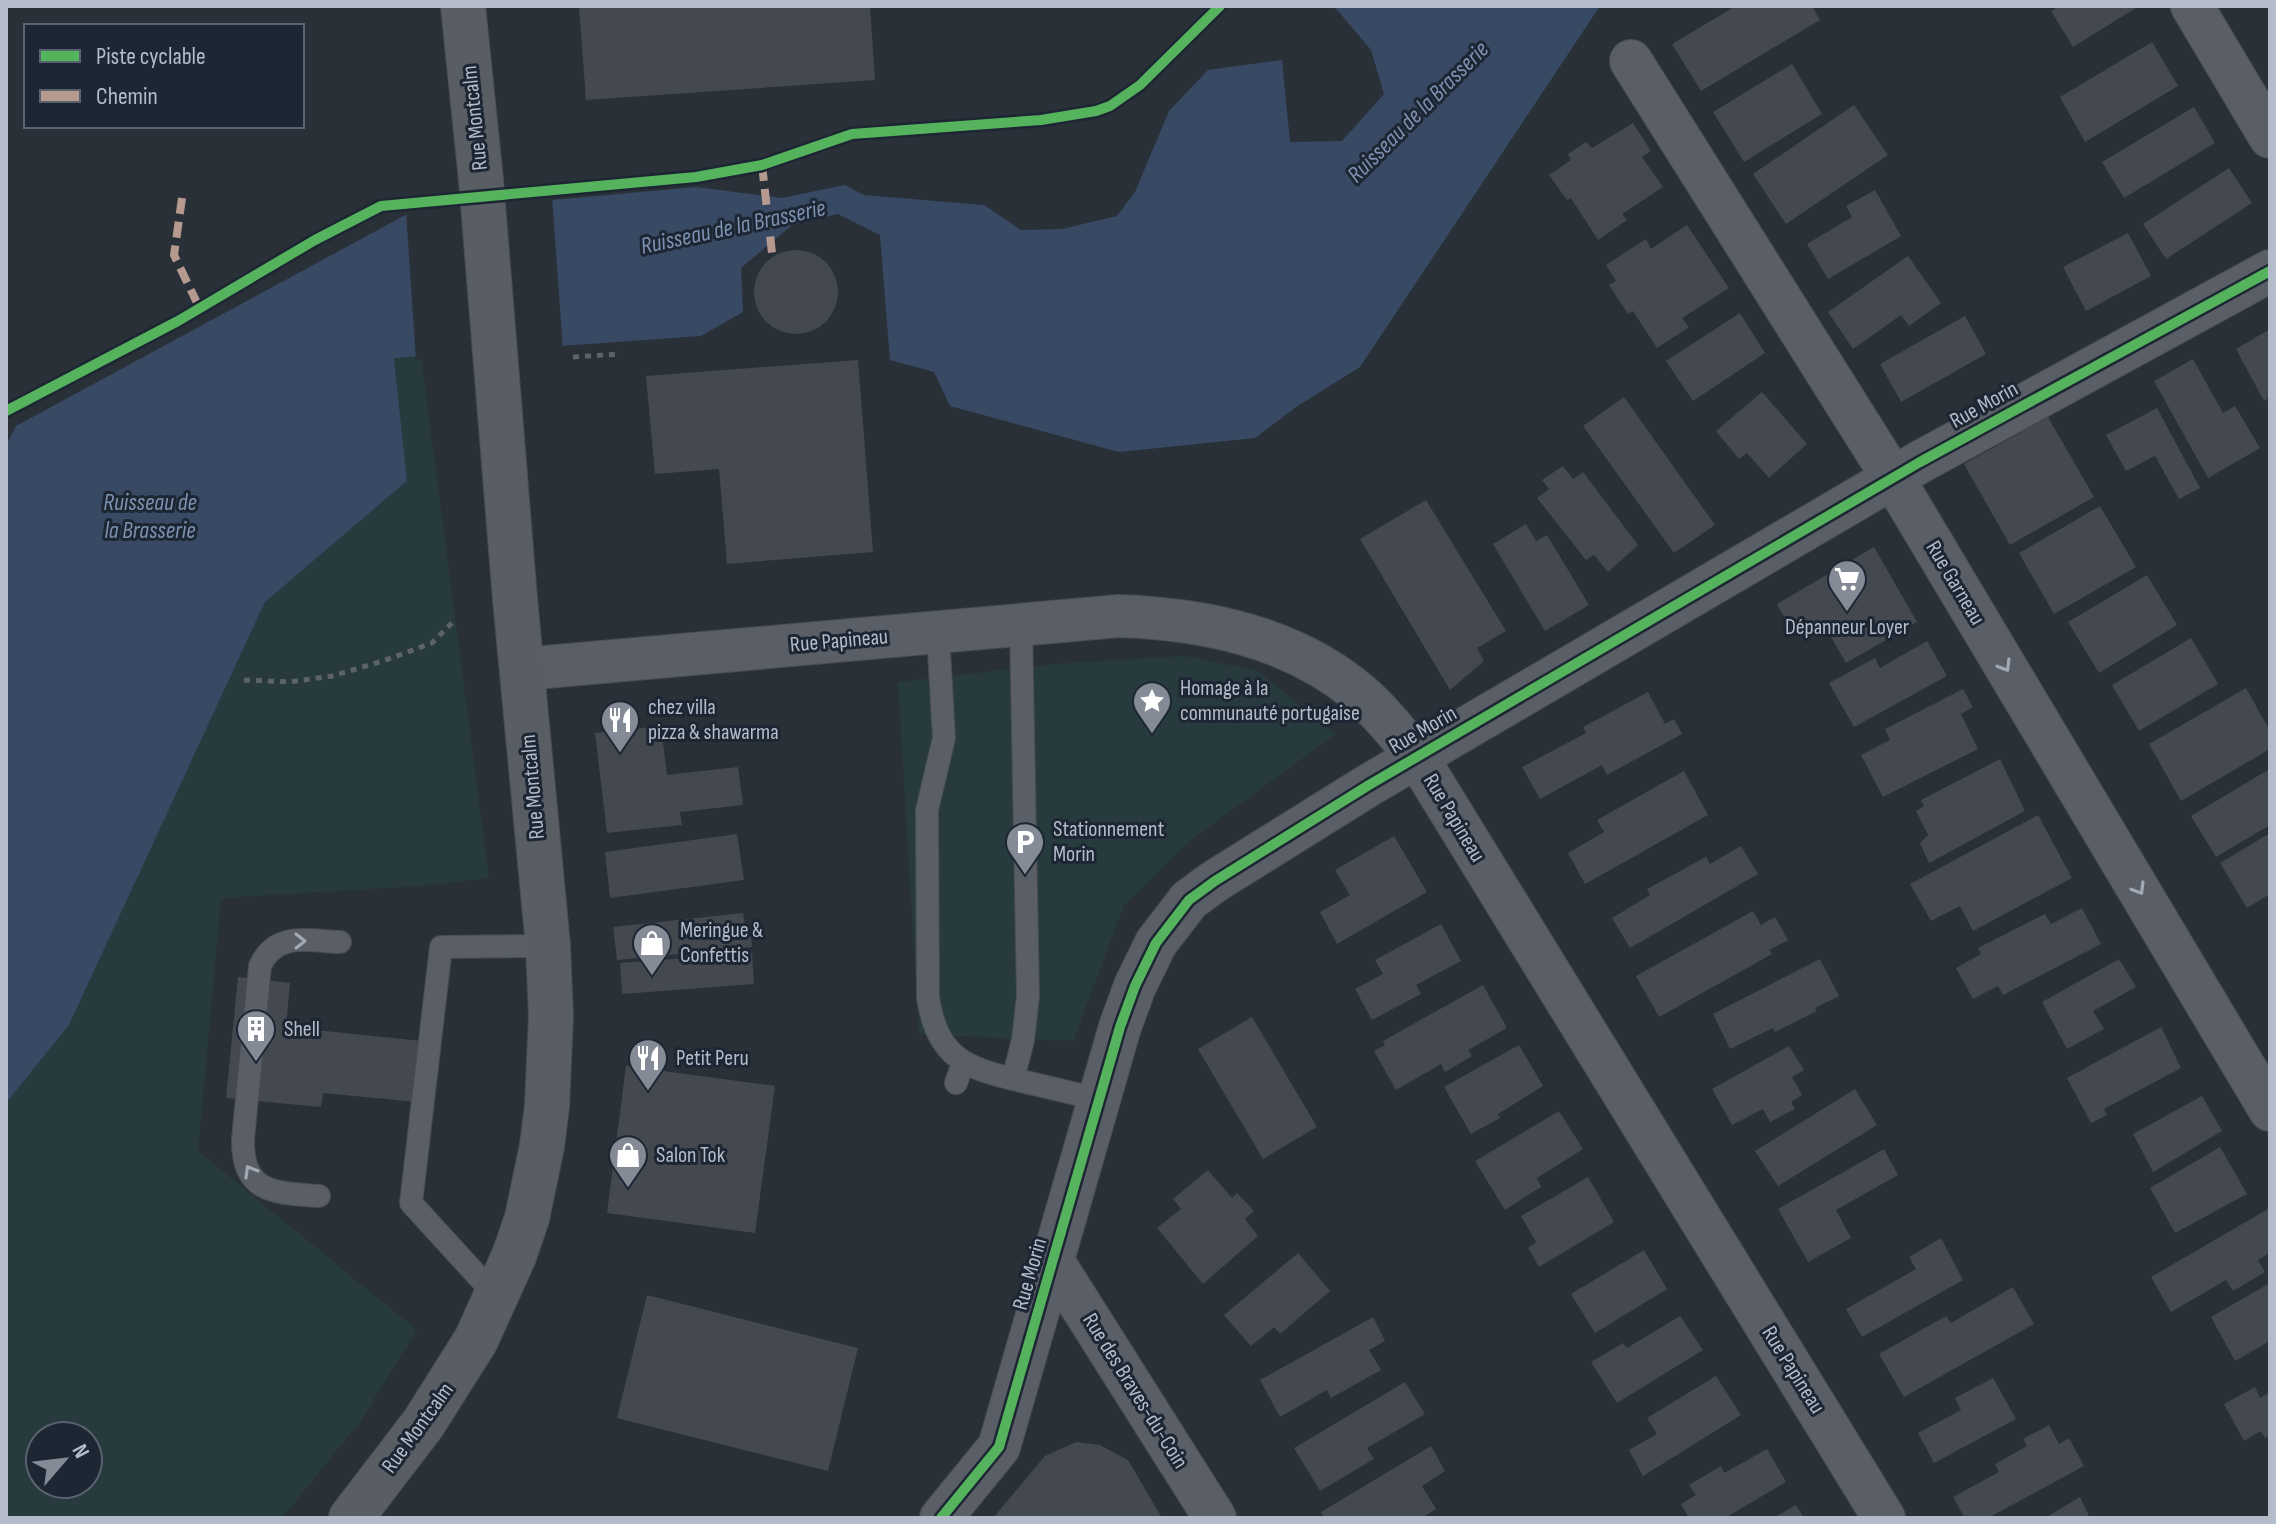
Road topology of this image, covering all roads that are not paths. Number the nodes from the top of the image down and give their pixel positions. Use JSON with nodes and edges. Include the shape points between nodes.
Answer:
{"nodes":[{"id":1,"x":463,"y":6,"type":"edge"},
{"id":2,"x":2192,"y":6,"type":"edge"},
{"id":3,"x":1631,"y":61,"type":"dead end"},
{"id":4,"x":2270,"y":137,"type":"edge"},
{"id":5,"x":2270,"y":271,"type":"edge"},
{"id":6,"x":1893,"y":478,"type":"junction"},
{"id":7,"x":1021,"y":625,"type":"junction"},
{"id":8,"x":938,"y":633,"type":"junction"},
{"id":9,"x":523,"y":669,"type":"junction"},
{"id":10,"x":1417,"y":757,"type":"junction"},
{"id":11,"x":340,"y":942,"type":"dead end"},
{"id":12,"x":548,"y":946,"type":"junction"},
{"id":13,"x":1013,"y":1079,"type":"junction"},
{"id":14,"x":1100,"y":1100,"type":"junction"},
{"id":15,"x":2270,"y":1110,"type":"edge"},
{"id":16,"x":319,"y":1196,"type":"dead end"},
{"id":17,"x":1054,"y":1263,"type":"junction"},
{"id":18,"x":496,"y":1296,"type":"junction"},
{"id":19,"x":351,"y":1518,"type":"edge"},
{"id":20,"x":941,"y":1518,"type":"edge"},
{"id":21,"x":1215,"y":1518,"type":"edge"},
{"id":22,"x":1884,"y":1518,"type":"edge"}],
"edges":[{"from":1,"to":9,"type":"main road","name":"Rue Montcalm"},
{"from":2,"to":4,"type":"street"},
{"from":3,"to":6,"type":"street","name":"Rue Garneau"},
{"from":5,"to":6,"type":"street","name":"Rue Morin"},
{"from":6,"to":10,"type":"street","name":"Rue Morin"},
{"from":6,"to":15,"type":"street","name":"Rue Garneau","one_way":true},
{"from":7,"to":8,"type":"street","name":"Rue Papineau"},
{"from":7,"to":10,"type":"street","name":"Rue Papineau","via":[[1152,617],[1266,640],[1333,673],[1382,714]]},
{"from":7,"to":13,"type":"lane","via":[[1028,996]]},
{"from":8,"to":9,"type":"street","name":"Rue Papineau"},
{"from":8,"to":13,"type":"lane","via":[[944,738],[927,810],[928,998],[938,1035],[960,1073]]},
{"from":9,"to":12,"type":"main road","name":"Rue Montcalm"},
{"from":10,"to":14,"type":"street","name":"Rue Morin","via":[[1189,900],[1144,964]]},
{"from":10,"to":22,"type":"street","name":"Rue Papineau"},
{"from":16,"to":11,"type":"lane","one_way":true,"via":[[273,1191],[248,1174],[242,1156],[245,1113],[260,966],[266,954],[289,940]]},
{"from":12,"to":18,"type":"main road","name":"Rue Montcalm","via":[[550,1063],[542,1146],[527,1218]]},
{"from":12,"to":18,"type":"lane","via":[[441,947],[411,1203]]},
{"from":13,"to":14,"type":"lane"},
{"from":14,"to":17,"type":"street","name":"Rue Morin"},
{"from":17,"to":20,"type":"street","name":"Rue Morin","via":[[999,1447]]},
{"from":17,"to":21,"type":"street","name":"Rue des Braves-du-Coin"},
{"from":18,"to":19,"type":"main road","name":"Rue Montcalm","via":[[453,1379]]}]}
